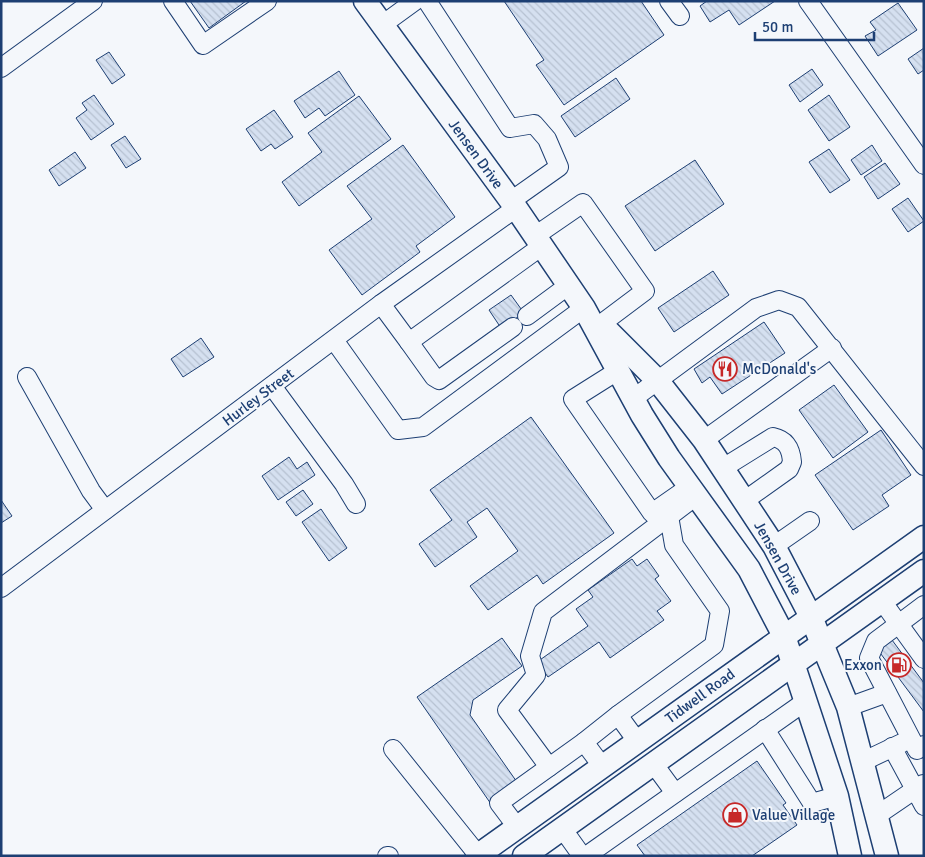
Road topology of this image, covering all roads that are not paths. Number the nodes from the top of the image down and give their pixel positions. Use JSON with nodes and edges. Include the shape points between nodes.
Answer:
{"nodes":[{"id":1,"x":93,"y":1,"type":"edge"},
{"id":2,"x":173,"y":1,"type":"edge"},
{"id":3,"x":267,"y":1,"type":"edge"},
{"id":4,"x":366,"y":1,"type":"edge"},
{"id":5,"x":415,"y":1,"type":"edge"},
{"id":6,"x":427,"y":1,"type":"edge"},
{"id":7,"x":669,"y":1,"type":"edge"},
{"id":8,"x":808,"y":1,"type":"edge"},
{"id":9,"x":680,"y":16,"type":"dead end"},
{"id":10,"x":382,"y":24,"type":"junction"},
{"id":11,"x":1,"y":68,"type":"edge"},
{"id":12,"x":924,"y":165,"type":"edge"},
{"id":13,"x":513,"y":205,"type":"junction"},
{"id":14,"x":538,"y":241,"type":"junction"},
{"id":15,"x":569,"y":285,"type":"junction"},
{"id":16,"x":381,"y":304,"type":"junction"},
{"id":17,"x":584,"y":308,"type":"junction"},
{"id":18,"x":602,"y":324,"type":"junction"},
{"id":19,"x":334,"y":340,"type":"junction"},
{"id":20,"x":409,"y":342,"type":"junction"},
{"id":21,"x":832,"y":348,"type":"junction"},
{"id":22,"x":619,"y":370,"type":"junction"},
{"id":23,"x":27,"y":377,"type":"dead end"},
{"id":24,"x":657,"y":380,"type":"junction"},
{"id":25,"x":272,"y":386,"type":"junction"},
{"id":26,"x":634,"y":398,"type":"junction"},
{"id":27,"x":704,"y":440,"type":"junction"},
{"id":28,"x":924,"y":466,"type":"edge"},
{"id":29,"x":723,"y":468,"type":"junction"},
{"id":30,"x":693,"y":491,"type":"junction"},
{"id":31,"x":744,"y":501,"type":"junction"},
{"id":32,"x":356,"y":504,"type":"dead end"},
{"id":33,"x":105,"y":510,"type":"junction"},
{"id":34,"x":669,"y":516,"type":"junction"},
{"id":35,"x":810,"y":521,"type":"dead end"},
{"id":36,"x":924,"y":537,"type":"edge"},
{"id":37,"x":774,"y":546,"type":"junction"},
{"id":38,"x":924,"y":571,"type":"edge"},
{"id":39,"x":1,"y":588,"type":"edge"},
{"id":40,"x":882,"y":600,"type":"junction"},
{"id":41,"x":924,"y":605,"type":"edge"},
{"id":42,"x":811,"y":617,"type":"junction"},
{"id":43,"x":900,"y":623,"type":"junction"},
{"id":44,"x":784,"y":636,"type":"junction"},
{"id":45,"x":821,"y":644,"type":"junction"},
{"id":46,"x":924,"y":659,"type":"edge"},
{"id":47,"x":793,"y":663,"type":"junction"},
{"id":48,"x":888,"y":693,"type":"junction"},
{"id":49,"x":806,"y":701,"type":"junction"},
{"id":50,"x":848,"y":707,"type":"junction"},
{"id":51,"x":618,"y":715,"type":"junction"},
{"id":52,"x":765,"y":729,"type":"junction"},
{"id":53,"x":637,"y":741,"type":"junction"},
{"id":54,"x":584,"y":742,"type":"junction"},
{"id":55,"x":917,"y":742,"type":"edge"},
{"id":56,"x":892,"y":747,"type":"junction"},
{"id":57,"x":394,"y":748,"type":"dead end"},
{"id":58,"x":862,"y":762,"type":"junction"},
{"id":59,"x":653,"y":763,"type":"junction"},
{"id":60,"x":602,"y":766,"type":"junction"},
{"id":61,"x":549,"y":768,"type":"junction"},
{"id":62,"x":919,"y":787,"type":"edge"},
{"id":63,"x":675,"y":793,"type":"junction"},
{"id":64,"x":837,"y":796,"type":"junction"},
{"id":65,"x":924,"y":806,"type":"edge"},
{"id":66,"x":876,"y":816,"type":"junction"},
{"id":67,"x":526,"y":821,"type":"junction"},
{"id":68,"x":556,"y":833,"type":"junction"},
{"id":69,"x":478,"y":856,"type":"edge"},
{"id":70,"x":524,"y":856,"type":"edge"},
{"id":71,"x":582,"y":856,"type":"edge"},
{"id":72,"x":586,"y":856,"type":"edge"},
{"id":73,"x":850,"y":856,"type":"edge"},
{"id":74,"x":887,"y":856,"type":"edge"}],
"edges":[{"from":1,"to":11,"type":"street"},
{"from":2,"to":3,"type":"street","via":[[204,45]]},
{"from":4,"to":10,"type":"main road","name":"Jensen Drive"},
{"from":5,"to":10,"type":"street"},
{"from":6,"to":13,"type":"street","name":"Hurley Street","via":[[510,128],[534,124],[547,139],[559,167]]},
{"from":7,"to":9,"type":"street"},
{"from":8,"to":12,"type":"street"},
{"from":10,"to":13,"type":"main road","name":"Jensen Drive"},
{"from":13,"to":14,"type":"main road","name":"Jensen Drive"},
{"from":13,"to":16,"type":"street","name":"Hurley Street"},
{"from":14,"to":15,"type":"main road","name":"Jensen Drive"},
{"from":14,"to":18,"type":"street","via":[[582,203],[645,291]]},
{"from":14,"to":20,"type":"street"},
{"from":15,"to":17,"type":"main road","name":"Jensen Drive"},
{"from":15,"to":20,"type":"street","via":[[439,380],[434,378]]},
{"from":16,"to":19,"type":"street","name":"Hurley Street"},
{"from":16,"to":20,"type":"street"},
{"from":17,"to":18,"type":"main road","name":"Jensen Drive"},
{"from":17,"to":19,"type":"street","via":[[424,427],[398,430]]},
{"from":17,"to":22,"type":"main road","name":"Jensen Drive"},
{"from":18,"to":24,"type":"main road","name":"Jensen Drive"},
{"from":19,"to":25,"type":"street","name":"Hurley Street"},
{"from":21,"to":24,"type":"street","via":[[798,307],[779,300],[756,308]]},
{"from":21,"to":27,"type":"street"},
{"from":21,"to":28,"type":"street"},
{"from":22,"to":26,"type":"main road","name":"Jensen Drive"},
{"from":22,"to":30,"type":"street","via":[[573,399],[652,513]]},
{"from":23,"to":33,"type":"street"},
{"from":24,"to":26,"type":"street"},
{"from":24,"to":27,"type":"main road","name":"Jensen Drive"},
{"from":25,"to":32,"type":"street"},
{"from":25,"to":33,"type":"street","name":"Hurley Street"},
{"from":26,"to":30,"type":"main road","name":"Jensen Drive","via":[[669,458]]},
{"from":27,"to":29,"type":"main road","name":"Jensen Drive"},
{"from":29,"to":31,"type":"main road","name":"Jensen Drive"},
{"from":29,"to":31,"type":"street","via":[[773,437],[787,445],[792,462],[789,469]]},
{"from":30,"to":34,"type":"street"},
{"from":30,"to":44,"type":"main road","name":"Jensen Drive","via":[[749,569]]},
{"from":31,"to":37,"type":"main road","name":"Jensen Drive"},
{"from":33,"to":39,"type":"street","name":"Hurley Street"},
{"from":34,"to":51,"type":"street","via":[[674,545],[720,611],[714,645]]},
{"from":34,"to":61,"type":"street","via":[[543,612],[530,656],[536,675],[507,710]]},
{"from":35,"to":37,"type":"street"},
{"from":36,"to":42,"type":"main road","name":"Tidwell Road"},
{"from":37,"to":42,"type":"main road","name":"Jensen Drive"},
{"from":38,"to":40,"type":"main road","name":"Tidwell Road"},
{"from":40,"to":43,"type":"street"},
{"from":40,"to":45,"type":"main road","name":"Tidwell Road"},
{"from":41,"to":43,"type":"street"},
{"from":42,"to":44,"type":"main road","name":"Tidwell Road"},
{"from":42,"to":45,"type":"main road","name":"Jensen Drive"},
{"from":43,"to":46,"type":"street"},
{"from":43,"to":48,"type":"street","via":[[876,640],[869,658]]},
{"from":44,"to":47,"type":"main road","name":"Jensen Drive"},
{"from":44,"to":53,"type":"main road","name":"Tidwell Road"},
{"from":45,"to":47,"type":"main road","name":"Tidwell Road"},
{"from":45,"to":50,"type":"main road","name":"Jensen Drive"},
{"from":47,"to":49,"type":"main road","name":"Jensen Drive"},
{"from":47,"to":59,"type":"main road","name":"Tidwell Road"},
{"from":48,"to":50,"type":"street"},
{"from":48,"to":55,"type":"street"},
{"from":49,"to":52,"type":"street"},
{"from":49,"to":64,"type":"main road","name":"Jensen Drive"},
{"from":50,"to":58,"type":"main road","name":"Jensen Drive"},
{"from":51,"to":53,"type":"street"},
{"from":51,"to":54,"type":"street"},
{"from":52,"to":63,"type":"street"},
{"from":52,"to":64,"type":"street","via":[[812,803]]},
{"from":53,"to":59,"type":"main road"},
{"from":53,"to":60,"type":"main road","name":"Tidwell Road"},
{"from":54,"to":60,"type":"street"},
{"from":54,"to":61,"type":"street"},
{"from":55,"to":56,"type":"street"},
{"from":56,"to":58,"type":"street"},
{"from":56,"to":62,"type":"street"},
{"from":57,"to":69,"type":"street"},
{"from":58,"to":66,"type":"main road","name":"Jensen Drive"},
{"from":59,"to":63,"type":"street"},
{"from":59,"to":68,"type":"main road","name":"Tidwell Road"},
{"from":60,"to":67,"type":"main road","name":"Tidwell Road"},
{"from":61,"to":67,"type":"street","via":[[499,803]]},
{"from":62,"to":65,"type":"street"},
{"from":62,"to":66,"type":"street"},
{"from":63,"to":72,"type":"street"},
{"from":64,"to":73,"type":"main road","name":"Jensen Drive"},
{"from":66,"to":74,"type":"main road","name":"Jensen Drive"},
{"from":67,"to":68,"type":"main road"},
{"from":67,"to":69,"type":"main road","name":"Tidwell Road"},
{"from":68,"to":70,"type":"main road","name":"Tidwell Road"},
{"from":68,"to":71,"type":"street"}]}
